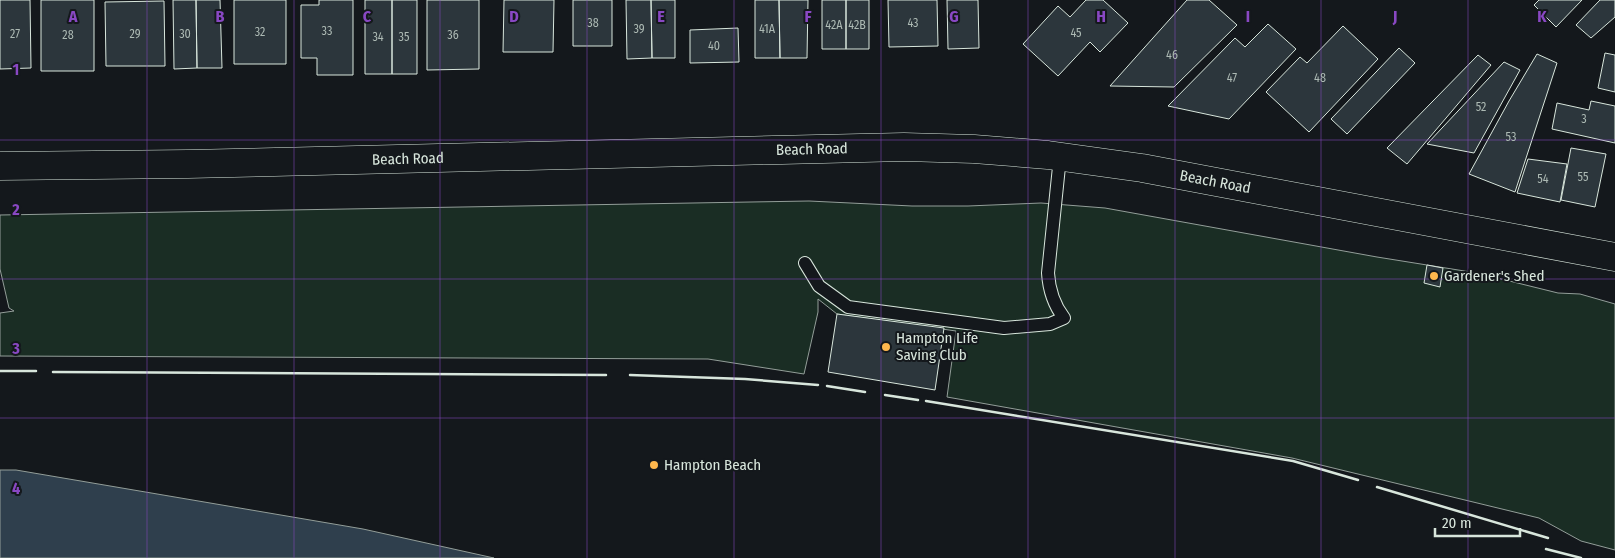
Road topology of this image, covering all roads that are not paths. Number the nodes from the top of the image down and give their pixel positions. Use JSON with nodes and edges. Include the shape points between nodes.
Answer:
{"nodes":[{"id":1,"x":1060,"y":157,"type":"junction"},
{"id":2,"x":0,"y":166,"type":"edge"},
{"id":3,"x":1615,"y":257,"type":"edge"},
{"id":4,"x":805,"y":263,"type":"dead end"}],
"edges":[{"from":1,"to":2,"type":"main road","name":"Beach Road","via":[[904,147]]},
{"from":1,"to":3,"type":"main road","name":"Beach Road","via":[[1142,168]]},
{"from":1,"to":4,"type":"lane","via":[[1048,273],[1049,287],[1064,318],[1050,324],[1004,328],[848,306],[820,286]]}]}
